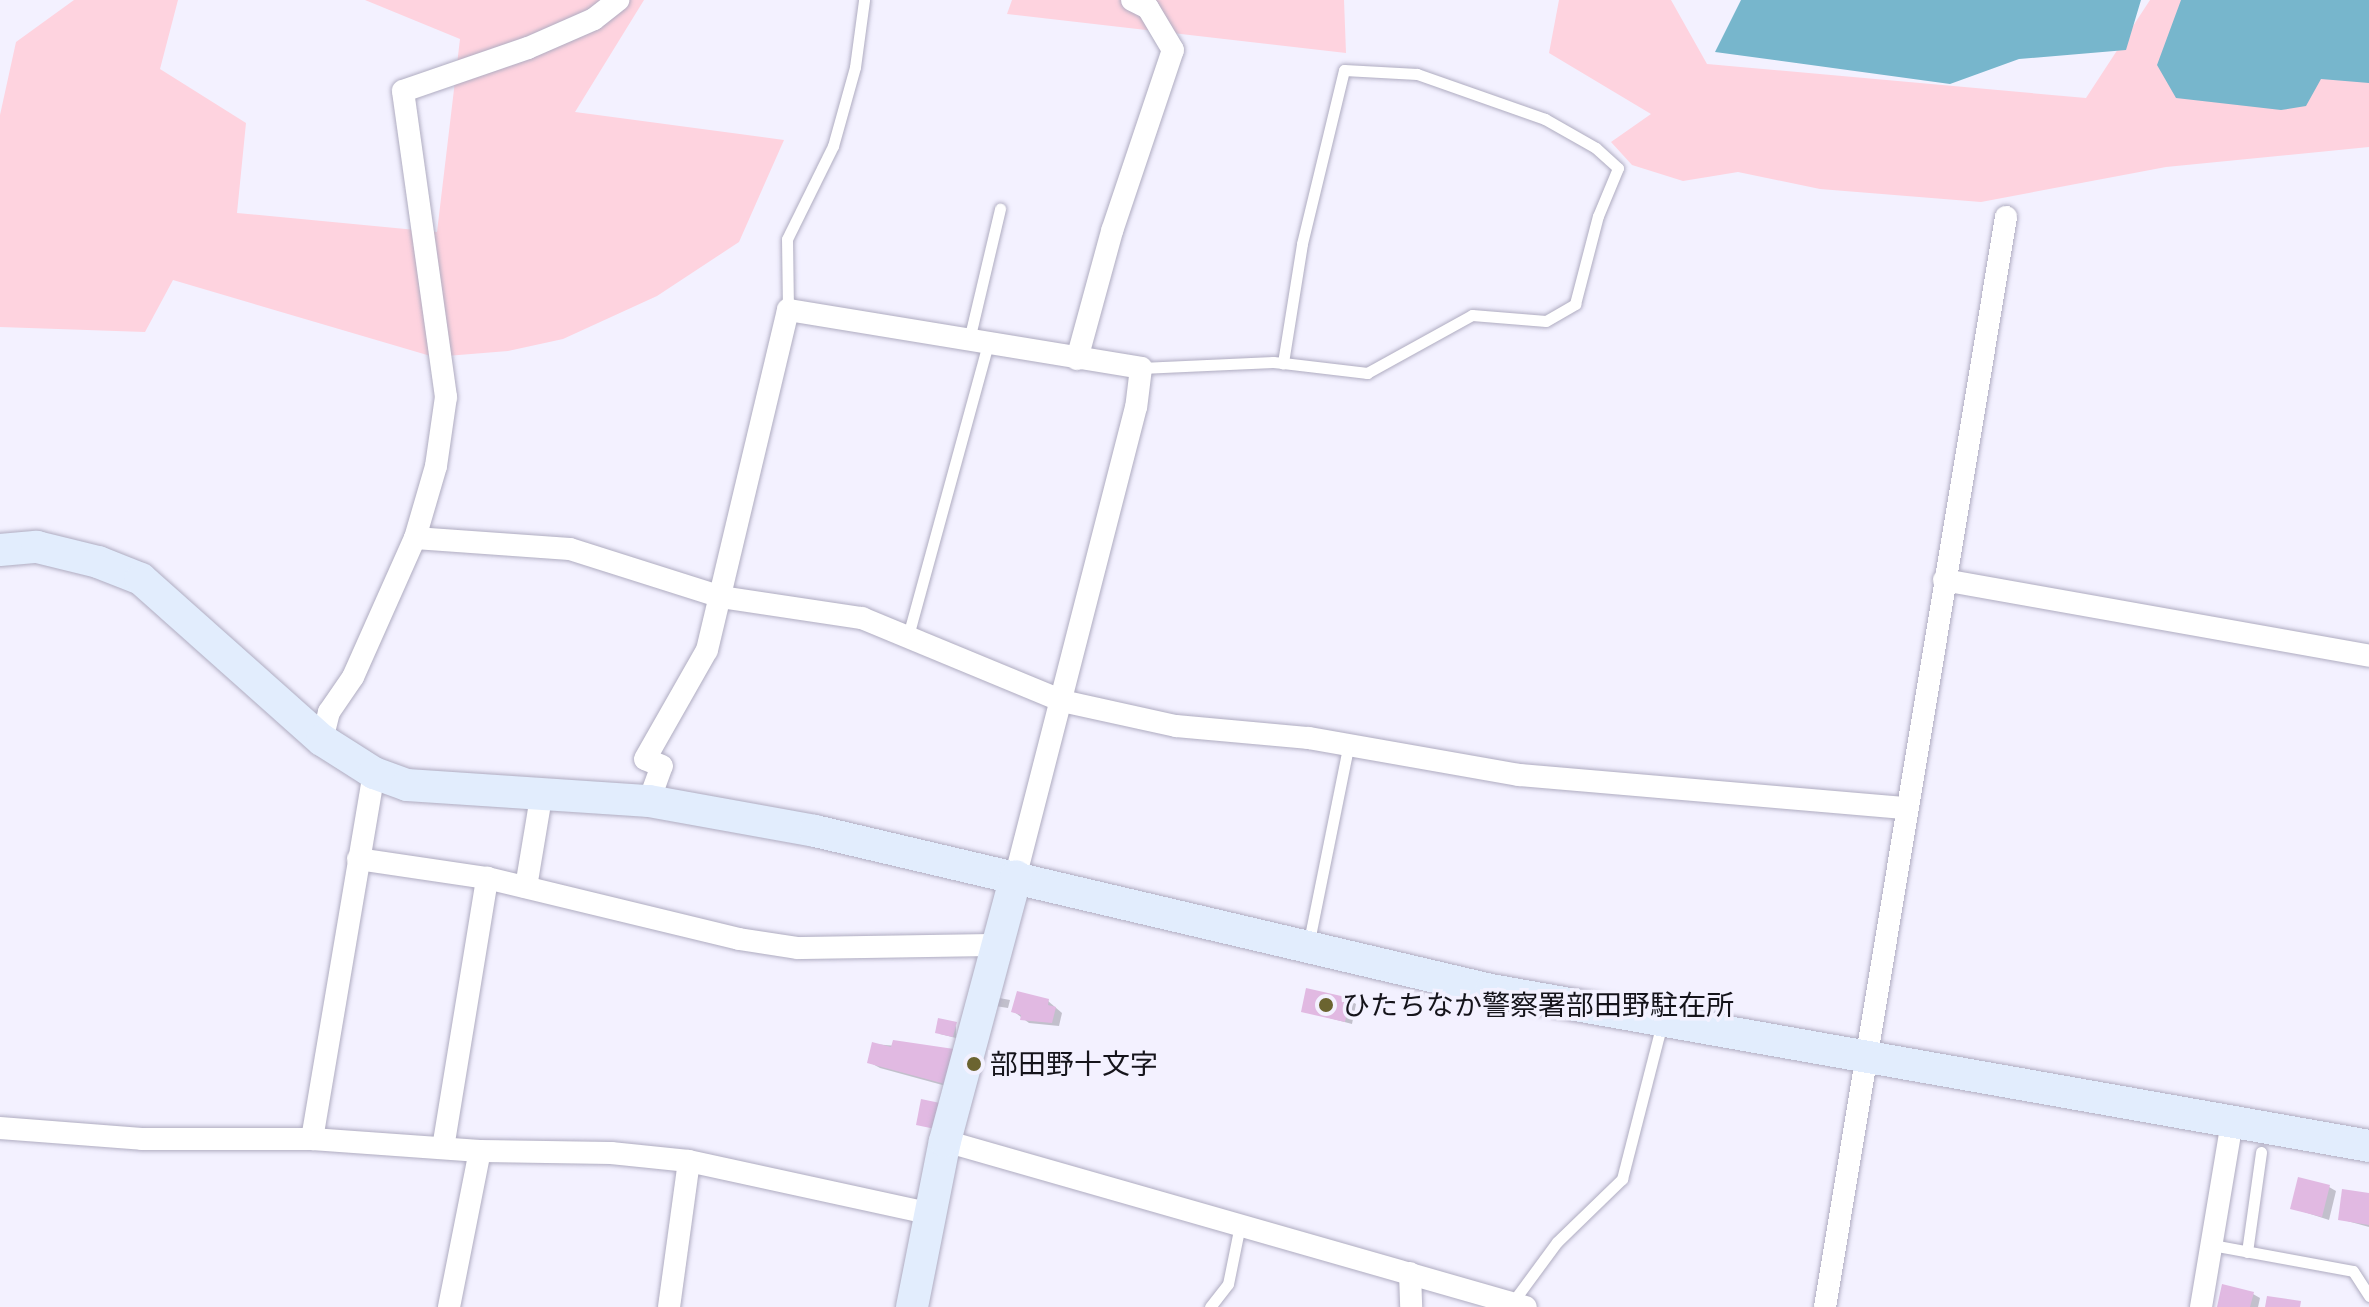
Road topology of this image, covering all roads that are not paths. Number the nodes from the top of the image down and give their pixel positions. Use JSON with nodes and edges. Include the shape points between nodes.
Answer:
{"nodes":[{"id":1,"x":618,"y":0,"type":"edge"},
{"id":2,"x":864,"y":0,"type":"edge"},
{"id":3,"x":1132,"y":0,"type":"edge"},
{"id":4,"x":1000,"y":209,"type":"dead end"},
{"id":5,"x":2006,"y":217,"type":"dead end"},
{"id":6,"x":788,"y":310,"type":"junction"},
{"id":7,"x":978,"y":342,"type":"junction"},
{"id":8,"x":1077,"y":359,"type":"junction"},
{"id":9,"x":1283,"y":363,"type":"junction"},
{"id":10,"x":1141,"y":368,"type":"junction"},
{"id":11,"x":415,"y":538,"type":"junction"},
{"id":12,"x":0,"y":550,"type":"edge"},
{"id":13,"x":1944,"y":580,"type":"junction"},
{"id":14,"x":721,"y":597,"type":"junction"},
{"id":15,"x":908,"y":636,"type":"junction"},
{"id":16,"x":2369,"y":656,"type":"edge"},
{"id":17,"x":1062,"y":701,"type":"junction"},
{"id":18,"x":322,"y":740,"type":"junction"},
{"id":19,"x":1348,"y":747,"type":"junction"},
{"id":20,"x":374,"y":773,"type":"junction"},
{"id":21,"x":542,"y":791,"type":"junction"},
{"id":22,"x":649,"y":801,"type":"junction"},
{"id":23,"x":1905,"y":808,"type":"junction"},
{"id":24,"x":358,"y":859,"type":"junction"},
{"id":25,"x":1016,"y":876,"type":"junction"},
{"id":26,"x":487,"y":878,"type":"junction"},
{"id":27,"x":526,"y":887,"type":"junction"},
{"id":28,"x":996,"y":945,"type":"junction"},
{"id":29,"x":1308,"y":946,"type":"junction"},
{"id":30,"x":1663,"y":1022,"type":"junction"},
{"id":31,"x":1868,"y":1058,"type":"junction"},
{"id":32,"x":2232,"y":1122,"type":"junction"},
{"id":33,"x":0,"y":1128,"type":"edge"},
{"id":34,"x":312,"y":1139,"type":"junction"},
{"id":35,"x":945,"y":1141,"type":"junction"},
{"id":36,"x":2369,"y":1146,"type":"edge"},
{"id":37,"x":443,"y":1148,"type":"junction"},
{"id":38,"x":480,"y":1151,"type":"junction"},
{"id":39,"x":2261,"y":1152,"type":"dead end"},
{"id":40,"x":689,"y":1161,"type":"junction"},
{"id":41,"x":928,"y":1213,"type":"junction"},
{"id":42,"x":1240,"y":1225,"type":"junction"},
{"id":43,"x":2212,"y":1245,"type":"junction"},
{"id":44,"x":2247,"y":1252,"type":"junction"},
{"id":45,"x":1410,"y":1273,"type":"junction"},
{"id":46,"x":2369,"y":1296,"type":"edge"},
{"id":47,"x":1519,"y":1305,"type":"edge"},
{"id":48,"x":449,"y":1307,"type":"edge"},
{"id":49,"x":669,"y":1307,"type":"edge"},
{"id":50,"x":912,"y":1307,"type":"edge"},
{"id":51,"x":1210,"y":1307,"type":"edge"},
{"id":52,"x":1411,"y":1307,"type":"edge"},
{"id":53,"x":1825,"y":1307,"type":"edge"},
{"id":54,"x":2201,"y":1307,"type":"edge"}],
"edges":[{"from":1,"to":11,"type":"street","via":[[594,19],[528,48],[403,91],[446,397],[436,466]]},
{"from":2,"to":6,"type":"lane","via":[[855,67],[833,146],[787,239]]},
{"from":3,"to":8,"type":"street","via":[[1148,8],[1173,50],[1112,231]]},
{"from":4,"to":7,"type":"lane"},
{"from":5,"to":13,"type":"street"},
{"from":6,"to":7,"type":"street"},
{"from":6,"to":14,"type":"street"},
{"from":7,"to":8,"type":"street"},
{"from":7,"to":15,"type":"lane"},
{"from":8,"to":10,"type":"street"},
{"from":9,"to":9,"type":"lane","via":[[1367,373],[1472,315],[1546,321],[1575,304],[1598,216],[1618,168],[1596,148],[1545,119],[1417,74],[1344,70],[1302,244]]},
{"from":9,"to":10,"type":"lane"},
{"from":10,"to":17,"type":"street"},
{"from":11,"to":14,"type":"street","via":[[570,549]]},
{"from":11,"to":18,"type":"street","via":[[353,677],[329,712]]},
{"from":12,"to":18,"type":"street","via":[[37,547],[141,579]]},
{"from":13,"to":16,"type":"street"},
{"from":13,"to":23,"type":"street"},
{"from":14,"to":15,"type":"street","via":[[862,618]]},
{"from":14,"to":22,"type":"street","via":[[707,650],[645,759],[662,766]]},
{"from":15,"to":17,"type":"street"},
{"from":17,"to":19,"type":"street","via":[[1176,726],[1309,738]]},
{"from":17,"to":25,"type":"street"},
{"from":18,"to":20,"type":"street"},
{"from":19,"to":23,"type":"street","via":[[1519,775]]},
{"from":19,"to":29,"type":"lane"},
{"from":20,"to":21,"type":"street","via":[[440,791]]},
{"from":20,"to":24,"type":"street"},
{"from":21,"to":22,"type":"street"},
{"from":21,"to":27,"type":"street"},
{"from":22,"to":25,"type":"street"},
{"from":23,"to":31,"type":"street"},
{"from":24,"to":26,"type":"street"},
{"from":24,"to":34,"type":"street"},
{"from":25,"to":28,"type":"street"},
{"from":25,"to":29,"type":"street"},
{"from":26,"to":27,"type":"street"},
{"from":26,"to":37,"type":"street"},
{"from":27,"to":28,"type":"street","via":[[798,948]]},
{"from":28,"to":35,"type":"street"},
{"from":29,"to":30,"type":"street","via":[[1491,990]]},
{"from":30,"to":31,"type":"street"},
{"from":30,"to":47,"type":"lane","via":[[1622,1179],[1557,1242]]},
{"from":31,"to":32,"type":"street"},
{"from":31,"to":53,"type":"street"},
{"from":32,"to":36,"type":"street"},
{"from":32,"to":43,"type":"street"},
{"from":33,"to":34,"type":"street","via":[[142,1139]]},
{"from":34,"to":37,"type":"street"},
{"from":35,"to":41,"type":"street"},
{"from":35,"to":42,"type":"street"},
{"from":37,"to":38,"type":"street"},
{"from":38,"to":40,"type":"street","via":[[611,1153]]},
{"from":38,"to":48,"type":"street"},
{"from":39,"to":44,"type":"lane"},
{"from":40,"to":41,"type":"street"},
{"from":40,"to":49,"type":"street"},
{"from":41,"to":50,"type":"street"},
{"from":42,"to":45,"type":"street"},
{"from":42,"to":51,"type":"lane","via":[[1228,1284]]},
{"from":43,"to":44,"type":"lane"},
{"from":43,"to":54,"type":"street"},
{"from":44,"to":46,"type":"lane","via":[[2353,1271]]},
{"from":45,"to":47,"type":"street"},
{"from":45,"to":52,"type":"street"}]}
